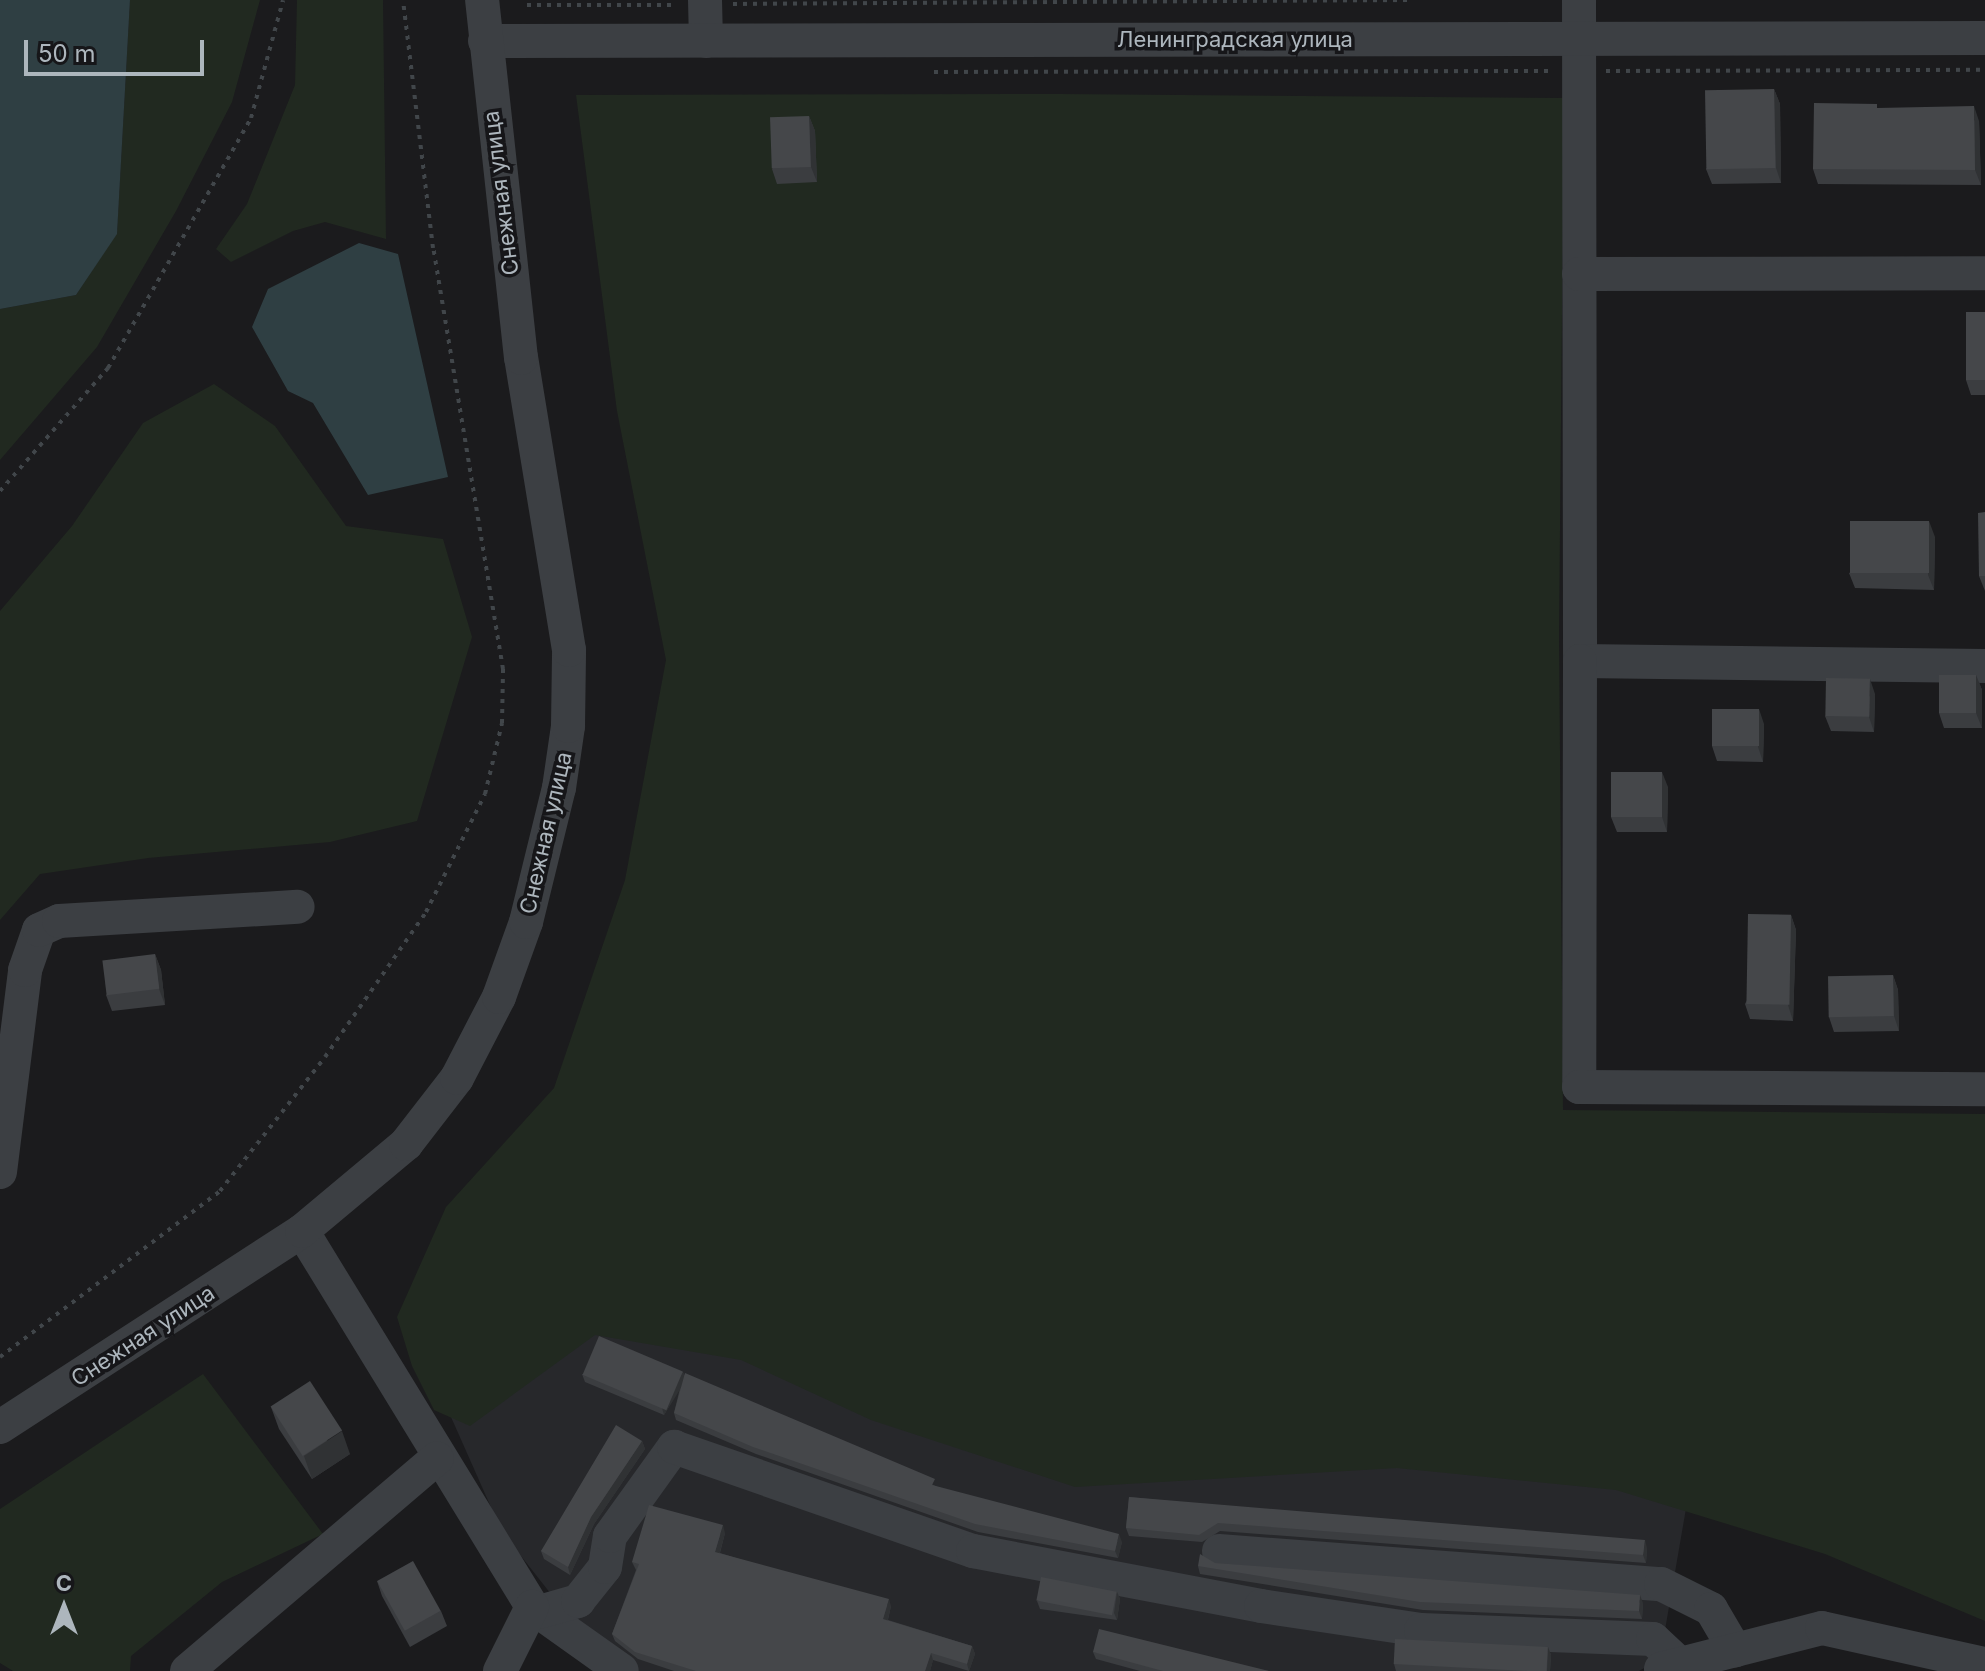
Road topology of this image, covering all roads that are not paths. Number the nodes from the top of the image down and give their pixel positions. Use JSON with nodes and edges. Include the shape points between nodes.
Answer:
{"nodes":[{"id":1,"x":482,"y":0,"type":"edge"},
{"id":2,"x":1579,"y":0,"type":"edge"},
{"id":3,"x":705,"y":2,"type":"edge"},
{"id":4,"x":1985,"y":38,"type":"edge"},
{"id":5,"x":485,"y":41,"type":"junction"},
{"id":6,"x":706,"y":41,"type":"junction"},
{"id":7,"x":1579,"y":55,"type":"junction"},
{"id":8,"x":1985,"y":273,"type":"edge"},
{"id":9,"x":1579,"y":274,"type":"junction"},
{"id":10,"x":1580,"y":661,"type":"junction"},
{"id":11,"x":1985,"y":666,"type":"edge"},
{"id":12,"x":298,"y":907,"type":"dead end"},
{"id":13,"x":1985,"y":1089,"type":"edge"},
{"id":14,"x":0,"y":1172,"type":"edge"},
{"id":15,"x":302,"y":1231,"type":"junction"},
{"id":16,"x":2,"y":1423,"type":"edge"},
{"id":17,"x":437,"y":1458,"type":"junction"},
{"id":18,"x":1219,"y":1551,"type":"dead end"},
{"id":19,"x":536,"y":1610,"type":"junction"},
{"id":20,"x":1735,"y":1650,"type":"junction"},
{"id":21,"x":1985,"y":1664,"type":"edge"},
{"id":22,"x":1666,"y":1668,"type":"edge"},
{"id":23,"x":187,"y":1671,"type":"edge"},
{"id":24,"x":500,"y":1671,"type":"edge"},
{"id":25,"x":622,"y":1671,"type":"edge"}],
"edges":[{"from":1,"to":5,"type":"street","name":"Снежная улица"},
{"from":2,"to":7,"type":"street"},
{"from":3,"to":6,"type":"street"},
{"from":4,"to":7,"type":"street","name":"Ленинградская улица"},
{"from":5,"to":6,"type":"street","name":"Ленинградская улица"},
{"from":5,"to":15,"type":"street","name":"Снежная улица","via":[[521,358],[569,650],[568,726],[559,788],[515,952],[499,997],[457,1078],[406,1144]]},
{"from":6,"to":7,"type":"street","name":"Ленинградская улица"},
{"from":7,"to":9,"type":"street"},
{"from":8,"to":9,"type":"street"},
{"from":9,"to":10,"type":"street"},
{"from":10,"to":11,"type":"street"},
{"from":10,"to":13,"type":"street","via":[[1579,1087]]},
{"from":12,"to":14,"type":"street","via":[[59,921],[39,930],[25,970]]},
{"from":15,"to":16,"type":"street","name":"Снежная улица"},
{"from":15,"to":17,"type":"street"},
{"from":17,"to":19,"type":"street"},
{"from":17,"to":23,"type":"street"},
{"from":18,"to":20,"type":"street","via":[[1661,1584],[1711,1609]]},
{"from":19,"to":22,"type":"street","via":[[578,1601],[605,1567],[610,1536],[674,1447],[973,1551],[1261,1606],[1421,1630],[1653,1639]]},
{"from":19,"to":24,"type":"street"},
{"from":19,"to":25,"type":"street"},
{"from":20,"to":21,"type":"street","via":[[1822,1628]]},
{"from":20,"to":22,"type":"street"}]}
